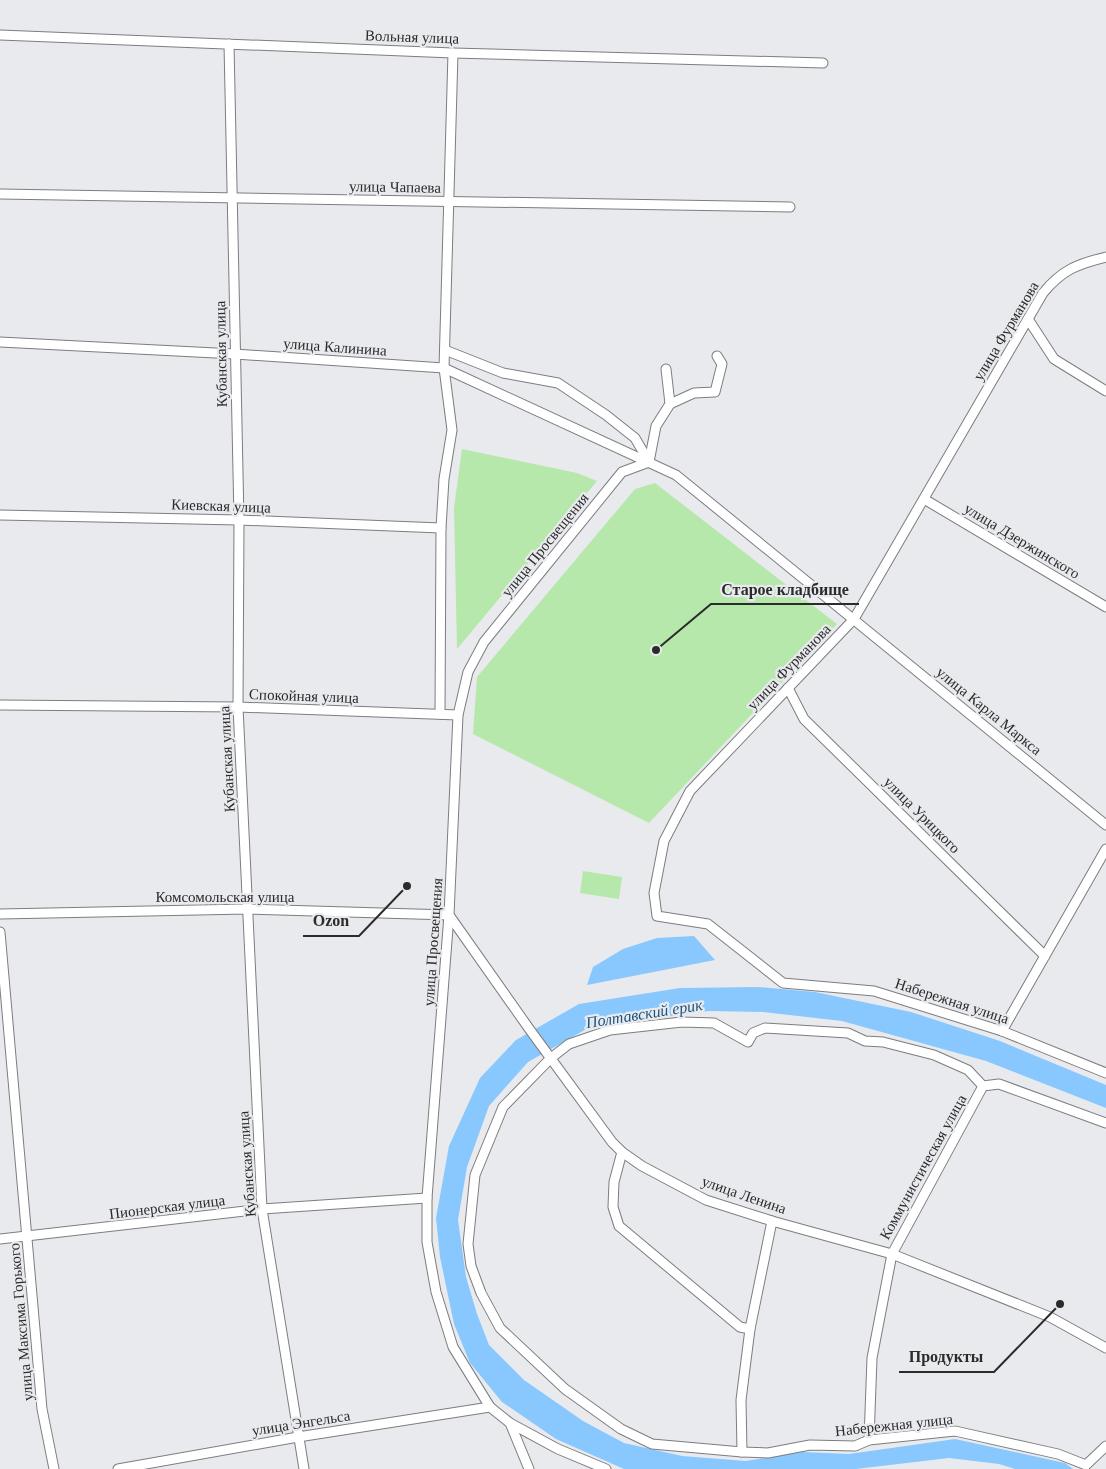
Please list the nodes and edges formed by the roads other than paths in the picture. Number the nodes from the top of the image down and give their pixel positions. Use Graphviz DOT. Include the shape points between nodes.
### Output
graph roads {
  1 [pos="0,35"];
  2 [pos="229,44"];
  3 [pos="453,52"];
  4 [pos="823,62"];
  5 [pos="0,194"];
  6 [pos="232,198"];
  7 [pos="448,202"];
  8 [pos="790,207"];
  9 [pos="1105,258"];
  10 [pos="1028,318"];
  11 [pos="0,342"];
  12 [pos="445,350"];
  13 [pos="235,354"];
  14 [pos="717,356"];
  15 [pos="444,368"];
  16 [pos="666,369"];
  17 [pos="1106,391"];
  18 [pos="670,404"];
  19 [pos="649,462"];
  20 [pos="924,499"];
  21 [pos="0,515"];
  22 [pos="239,520"];
  23 [pos="441,528"];
  24 [pos="1106,607"];
  25 [pos="854,618"];
  26 [pos="788,688"];
  27 [pos="0,705"];
  28 [pos="238,707"];
  29 [pos="440,714"];
  30 [pos="458,715"];
  31 [pos="1106,825"];
  32 [pos="1106,849"];
  33 [pos="247,909"];
  34 [pos="0,914"];
  35 [pos="449,915"];
  36 [pos="0,932"];
  37 [pos="1045,956"];
  38 [pos="783,983"];
  39 [pos="1002,1031"];
  40 [pos="551,1058"];
  41 [pos="1106,1073"];
  42 [pos="983,1086"];
  43 [pos="1106,1123"];
  44 [pos="622,1152"];
  45 [pos="427,1198"];
  46 [pos="262,1209"];
  47 [pos="772,1221"];
  48 [pos="27,1237"];
  49 [pos="0,1239"];
  50 [pos="892,1254"];
  51 [pos="750,1330"];
  52 [pos="1106,1348"];
  53 [pos="490,1407"];
  54 [pos="510,1423"];
  55 [pos="298,1437"];
  56 [pos="869,1440"];
  57 [pos="1106,1446"];
  58 [pos="742,1452"];
  59 [pos="54,1469"];
  60 [pos="118,1469"];
  61 [pos="304,1469"];
  62 [pos="529,1469"];
  63 [pos="606,1469"];
  1 -- 2 [label="street, Вольная улица"];
  2 -- 3 [label="street, Вольная улица"];
  2 -- 6 [label="street, Кубанская улица"];
  3 -- 4 [label="street, Вольная улица"];
  3 -- 7 [label="street"];
  5 -- 6 [label="street, улица Чапаева"];
  6 -- 7 [label="street, улица Чапаева"];
  6 -- 13 [label="street, Кубанская улица"];
  7 -- 8 [label="street, улица Чапаева"];
  7 -- 12 [label="street"];
  9 -- 10 [label="street, улица Фурманова" via="1067,270 1043,293"];
  10 -- 17 [label="street" via="1054,359"];
  10 -- 20 [label="street, улица Фурманова"];
  11 -- 13 [label="street, улица Калинина"];
  12 -- 15 [label="street"];
  12 -- 19 [label="street" via="503,373 558,383 635,438"];
  13 -- 15 [label="street, улица Калинина"];
  13 -- 22 [label="street, Кубанская улица"];
  14 -- 18 [label="street" via="722,364 715,392 694,393"];
  15 -- 19 [label="street, улица Калинина"];
  15 -- 23 [label="street" via="452,430"];
  16 -- 18 [label="street"];
  18 -- 19 [label="street" via="656,426"];
  19 -- 25 [label="street, улица Карла Маркса" via="676,475"];
  19 -- 30 [label="street, улица Просвещения" via="622,472 484,642 468,672"];
  20 -- 24 [label="street, улица Дзержинского"];
  20 -- 25 [label="street, улица Фурманова"];
  21 -- 22 [label="street, Киевская улица"];
  22 -- 23 [label="street, Киевская улица"];
  22 -- 28 [label="street, Кубанская улица"];
  23 -- 29 [label="street"];
  25 -- 26 [label="street, улица Фурманова"];
  25 -- 31 [label="street, улица Карла Маркса"];
  26 -- 37 [label="street, улица Урицкого" via="804,719"];
  26 -- 38 [label="street, улица Фурманова" via="690,791 664,841 654,893 657,916 708,924"];
  27 -- 28 [label="street, Спокойная улица"];
  28 -- 29 [label="street, Спокойная улица"];
  28 -- 33 [label="street, Кубанская улица"];
  29 -- 30 [label="street, Спокойная улица"];
  30 -- 35 [label="street, улица Просвещения"];
  32 -- 37 [label="street"];
  33 -- 34 [label="street, Комсомольская улица"];
  33 -- 35 [label="street, Комсомольская улица"];
  33 -- 46 [label="street, Кубанская улица"];
  35 -- 40 [label="street, улица Ленина"];
  35 -- 45 [label="street, улица Просвещения"];
  36 -- 48 [label="street, улица Максима Горького"];
  37 -- 39 [label="street"];
  38 -- 39 [label="street, Набережная улица" via="874,991"];
  39 -- 41 [label="street, Набережная улица"];
  40 -- 42 [label="street, Набережная улица" via="569,1044 610,1030 682,1022 714,1023 748,1042 753,1033 765,1028 848,1033 865,1041 883,1042 934,1055 968,1070"];
  40 -- 44 [label="street, улица Ленина"];
  40 -- 58 [label="street, Набережная улица" via="504,1107 475,1175 468,1244 471,1266 481,1293 500,1328 565,1389 621,1429 652,1444"];
  42 -- 43 [label="street" via="999,1084"];
  42 -- 50 [label="street, Коммунистическая улица"];
  44 -- 47 [label="street, улица Ленина" via="706,1200"];
  44 -- 51 [label="street" via="614,1182 613,1207 619,1226 740,1327"];
  45 -- 46 [label="street, Пионерская улица"];
  45 -- 53 [label="street, улица Просвещения" via="427,1242 436,1292 453,1347"];
  46 -- 48 [label="street, Пионерская улица"];
  46 -- 55 [label="street, Кубанская улица"];
  47 -- 50 [label="street, улица Ленина"];
  47 -- 51 [label="street"];
  48 -- 49 [label="street, Пионерская улица"];
  48 -- 59 [label="street, улица Максима Горького" via="42,1409"];
  50 -- 52 [label="street, улица Ленина" via="1050,1317"];
  50 -- 56 [label="street, Коммунистическая улица" via="872,1358"];
  51 -- 58 [label="street" via="741,1400"];
  53 -- 54 [label="street, улица Просвещения"];
  53 -- 55 [label="street, улица Энгельса"];
  54 -- 62 [label="street, улица Просвещения"];
  54 -- 63 [label="street" via="558,1449"];
  55 -- 60 [label="street, улица Энгельса"];
  55 -- 61 [label="street, Кубанская улица"];
  56 -- 57 [label="street, Набережная улица" via="955,1431 1058,1454 1086,1465"];
  56 -- 58 [label="street, Набережная улица" via="855,1446 810,1445 768,1453"];
}
